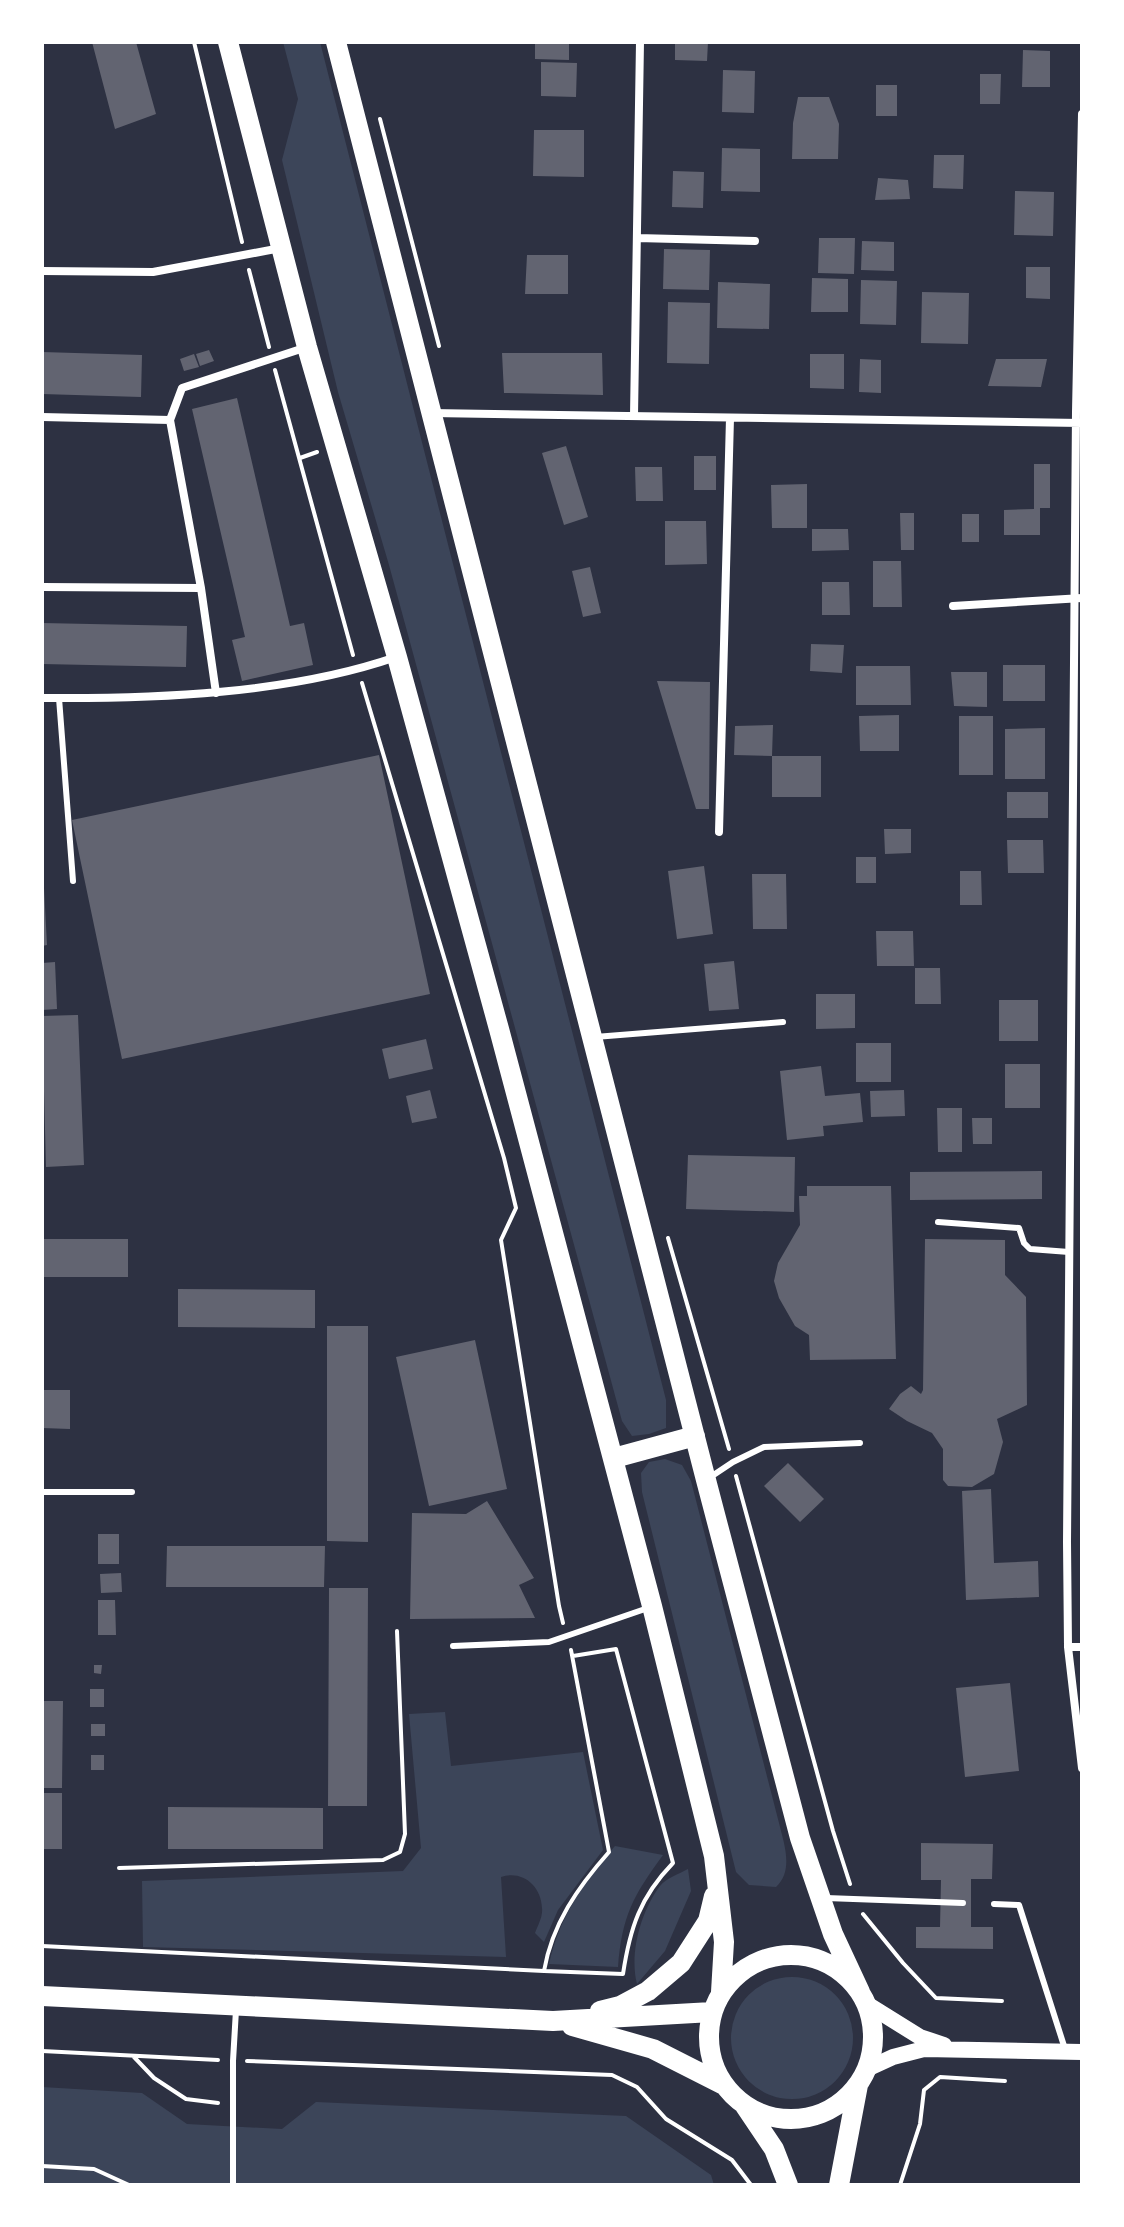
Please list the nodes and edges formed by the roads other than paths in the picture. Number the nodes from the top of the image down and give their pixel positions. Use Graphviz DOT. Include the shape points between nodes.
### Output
graph roads {
  1 [pos="228,42"];
  2 [pos="336,42"];
  3 [pos="640,42"];
  4 [pos="1082,114"];
  5 [pos="637,238"];
  6 [pos="755,241"];
  7 [pos="282,248"];
  8 [pos="42,271"];
  9 [pos="307,347"];
  10 [pos="430,413"];
  11 [pos="634,416"];
  12 [pos="42,417"];
  13 [pos="730,418"];
  14 [pos="170,420"];
  15 [pos="1079,423"];
  16 [pos="42,587"];
  17 [pos="201,588"];
  18 [pos="1079,598"];
  19 [pos="953,606"];
  20 [pos="397,657"];
  21 [pos="216,693"];
  22 [pos="42,698"];
  23 [pos="59,698"];
  24 [pos="719,832"];
  25 [pos="73,881"];
  26 [pos="783,1022"];
  27 [pos="592,1037"];
  28 [pos="938,1222"];
  29 [pos="1069,1252"];
  30 [pos="695,1436"];
  31 [pos="860,1443"];
  32 [pos="614,1458"];
  33 [pos="706,1480"];
  34 [pos="42,1492"];
  35 [pos="132,1492"];
  36 [pos="652,1606"];
  37 [pos="453,1646"];
  38 [pos="1068,1647"];
  39 [pos="1082,1647"];
  40 [pos="1082,1768"];
  41 [pos="718,1881"];
  42 [pos="819,1898"];
  43 [pos="963,1903"];
  44 [pos="994,1904"];
  45 [pos="721,1992"];
  46 [pos="42,1996"];
  47 [pos="864,1998"];
  48 [pos="236,2006"];
  49 [pos="712,2012"];
  50 [pos="553,2021"];
  51 [pos="956,2049"];
  52 [pos="1074,2052"];
  53 [pos="864,2076"];
  54 [pos="725,2086"];
  55 [pos="743,2103"];
  56 [pos="233,2185"];
  57 [pos="788,2185"];
  58 [pos="839,2185"];
  1 -- 7 [label="main road"];
  2 -- 10 [label="main road"];
  3 -- 5 [label="street"];
  4 -- 15 [label="street"];
  5 -- 6 [label="street"];
  5 -- 11 [label="street"];
  7 -- 8 [label="street" via="153,272"];
  7 -- 9 [label="main road"];
  9 -- 14 [label="street" via="182,388"];
  9 -- 20 [label="main road"];
  10 -- 11 [label="street"];
  10 -- 27 [label="main road"];
  11 -- 13 [label="street"];
  12 -- 14 [label="street"];
  13 -- 15 [label="street"];
  13 -- 24 [label="street"];
  14 -- 17 [label="street"];
  15 -- 18 [label="street"];
  16 -- 17 [label="street"];
  17 -- 21 [label="street"];
  18 -- 19 [label="street"];
  18 -- 29 [label="street"];
  20 -- 21 [label="street" via="358,670"];
  20 -- 32 [label="main road"];
  21 -- 23 [label="street"];
  22 -- 23 [label="street"];
  23 -- 25 [label="lane"];
  26 -- 27 [label="lane"];
  27 -- 30 [label="main road"];
  28 -- 29 [label="lane" via="1019,1228 1030,1249"];
  29 -- 38 [label="street"];
  30 -- 32 [label="main road"];
  30 -- 33 [label="main road"];
  31 -- 33 [label="lane" via="764,1447"];
  32 -- 36 [label="main road"];
  33 -- 42 [label="main road"];
  34 -- 35 [label="lane"];
  36 -- 37 [label="lane" via="549,1642"];
  36 -- 41 [label="main road"];
  38 -- 39 [label="street"];
  38 -- 40 [label="street"];
  41 -- 45 [label="main road" via="724,1942"];
  41 -- 50 [label="main road" via="708,1921 681,1963 620,2006"];
  42 -- 43 [label="lane"];
  42 -- 47 [label="main road"];
  44 -- 52 [label="lane" via="1019,1905"];
  45 -- 47 [label="main road" via="756,1962 802,1955 835,1968"];
  45 -- 49 [label="main road"];
  46 -- 48 [label="main road"];
  47 -- 51 [label="main road" via="920,2037"];
  47 -- 53 [label="main road" via="873,2032"];
  48 -- 50 [label="main road"];
  48 -- 56 [label="lane"];
  49 -- 50 [label="main road"];
  49 -- 54 [label="main road" via="708,2040"];
  50 -- 54 [label="main road" via="653,2049"];
  51 -- 52 [label="main road"];
  51 -- 53 [label="main road" via="924,2049 893,2057"];
  53 -- 55 [label="main road" via="833,2107 811,2116 787,2119"];
  53 -- 58 [label="main road"];
  54 -- 55 [label="main road"];
  55 -- 57 [label="main road" via="774,2149"];
}
